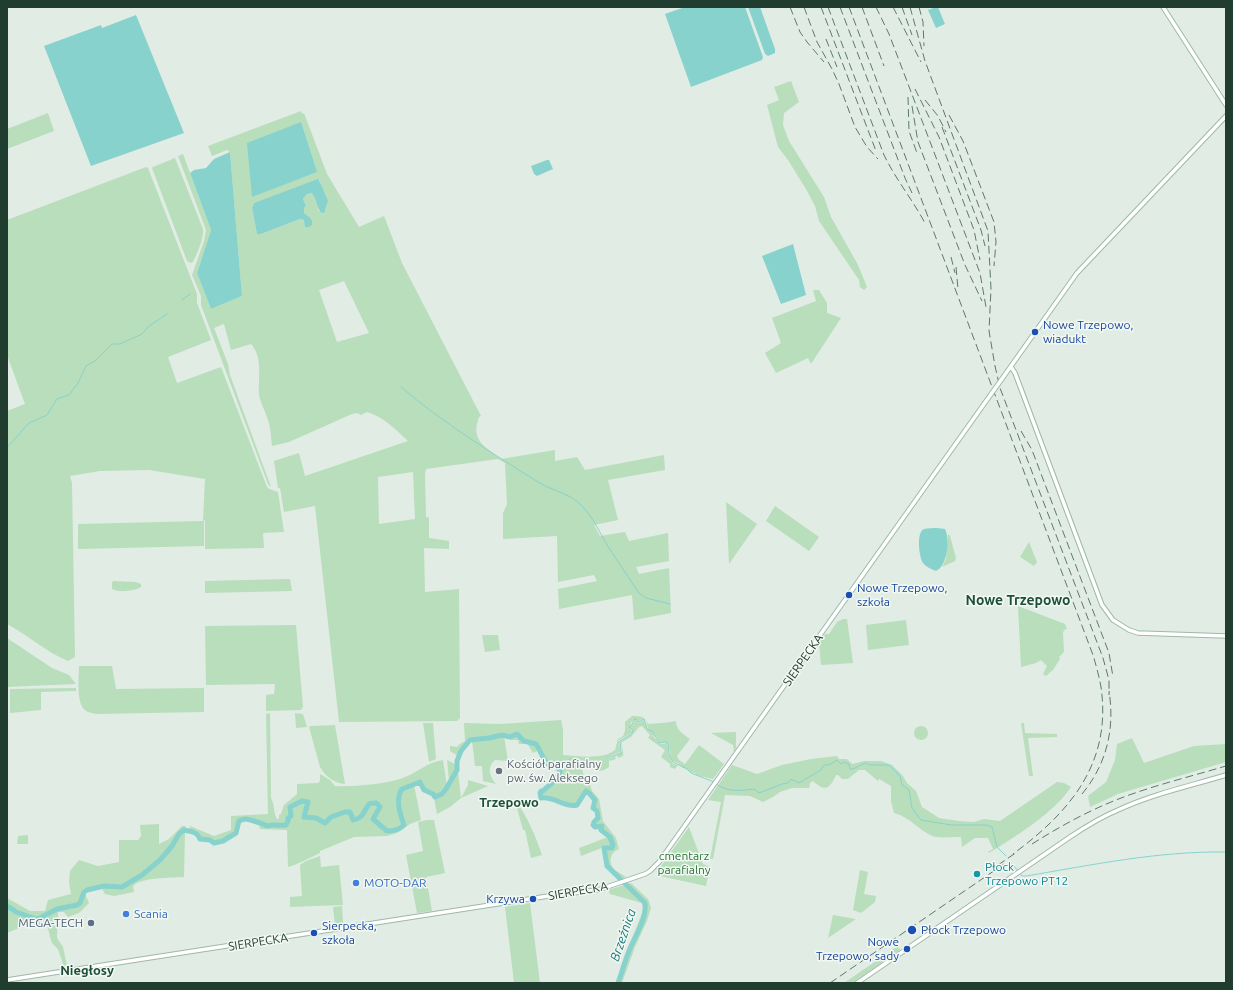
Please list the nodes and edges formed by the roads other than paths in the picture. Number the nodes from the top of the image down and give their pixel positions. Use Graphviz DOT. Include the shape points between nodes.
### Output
graph roads {
  1 [pos="1163,7"];
  2 [pos="1226,105"];
  3 [pos="1226,116"];
  4 [pos="1011,367"];
  5 [pos="1226,636"];
  6 [pos="1226,775"];
  7 [pos="7,980"];
  8 [pos="857,983"];
  1 -- 2 [label="street"];
  3 -- 4 [label="street, SIERPECKA" via="1078,273"];
  4 -- 5 [label="street" via="1102,605 1108,614 1122,627 1138,633"];
  4 -- 7 [label="street, SIERPECKA, bridge" via="717,782 656,866 645,874 591,891"];
  6 -- 8 [label="street" via="1158,795 1118,810 1087,826"];
}
